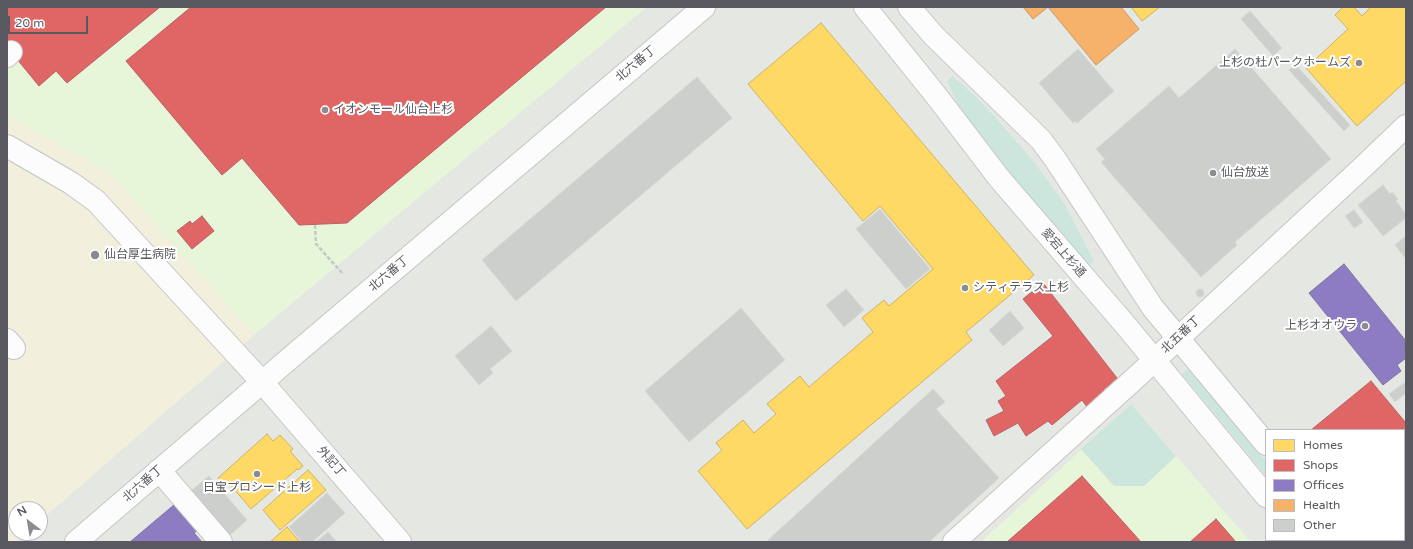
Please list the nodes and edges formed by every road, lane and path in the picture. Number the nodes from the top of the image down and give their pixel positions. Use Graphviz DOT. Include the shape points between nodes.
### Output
graph roads {
  1 [pos="704,7"];
  2 [pos="865,7"];
  3 [pos="909,7"];
  4 [pos="1406,126"];
  5 [pos="7,146"];
  6 [pos="315,225"];
  7 [pos="343,274"];
  8 [pos="1178,338"];
  9 [pos="1154,360"];
  10 [pos="262,382"];
  11 [pos="1265,443"];
  12 [pos="159,470"];
  13 [pos="1265,495"];
  14 [pos="76,542"];
  15 [pos="221,542"];
  16 [pos="400,542"];
  17 [pos="954,542"];
  1 -- 10 [label="street, 北六番丁"];
  2 -- 9 [label="street, 愛宕上杉通" via="999,178"];
  3 -- 8 [label="street" via="934,36 1041,140 1153,308"];
  4 -- 8 [label="street, 北五番丁"];
  5 -- 10 [label="street, 外記丁" via="71,183 96,201"];
  6 -- 7 [label="path" via="316,244"];
  8 -- 9 [label="street, 北五番丁"];
  8 -- 11 [label="street"];
  9 -- 13 [label="street, 愛宕上杉通"];
  9 -- 17 [label="street, 北五番丁"];
  10 -- 12 [label="street, 北六番丁"];
  10 -- 16 [label="street, 外記丁"];
  12 -- 14 [label="street, 北六番丁"];
  12 -- 15 [label="street"];
}
